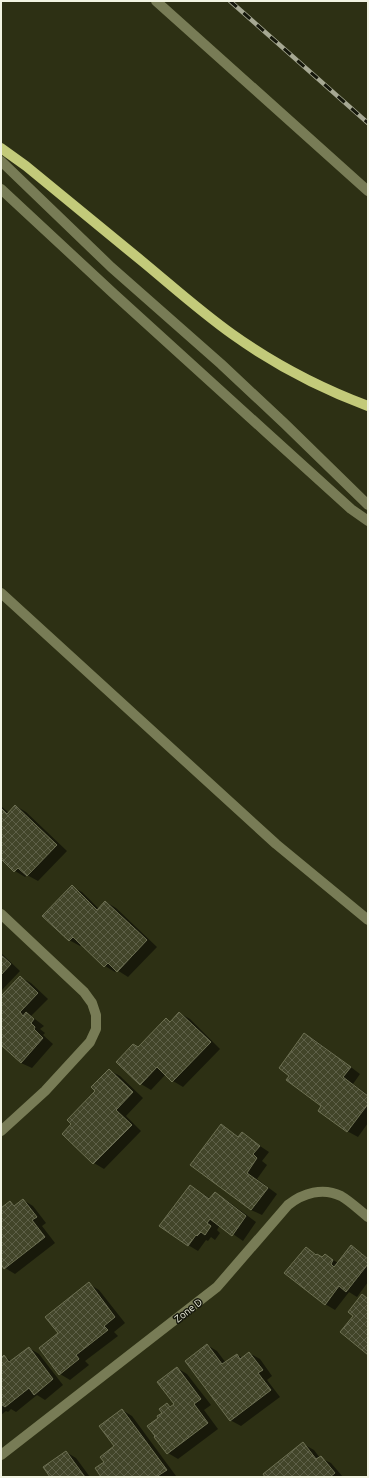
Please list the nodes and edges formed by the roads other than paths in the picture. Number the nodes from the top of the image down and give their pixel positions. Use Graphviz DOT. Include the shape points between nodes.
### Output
graph roads {
  1 [pos="156,1"];
  2 [pos="1,148"];
  3 [pos="1,161"];
  4 [pos="1,189"];
  5 [pos="368,191"];
  6 [pos="368,406"];
  7 [pos="368,506"];
  8 [pos="368,521"];
  9 [pos="1,593"];
  10 [pos="1,914"];
  11 [pos="368,920"];
  12 [pos="1,1131"];
  13 [pos="368,1217"];
  14 [pos="1,1455"];
  1 -- 5 [label="street"];
  2 -- 6 [label="main road" via="232,334 306,379"];
  3 -- 7 [label="street" via="111,267 221,364"];
  4 -- 8 [label="street" via="351,509"];
  9 -- 11 [label="street" via="276,844"];
  10 -- 12 [label="street" via="84,992 92,1003 96,1015 96,1029 90,1042 45,1091"];
  13 -- 14 [label="street, Zone D" via="341,1196 333,1193 316,1192 296,1198 217,1287"];
}
